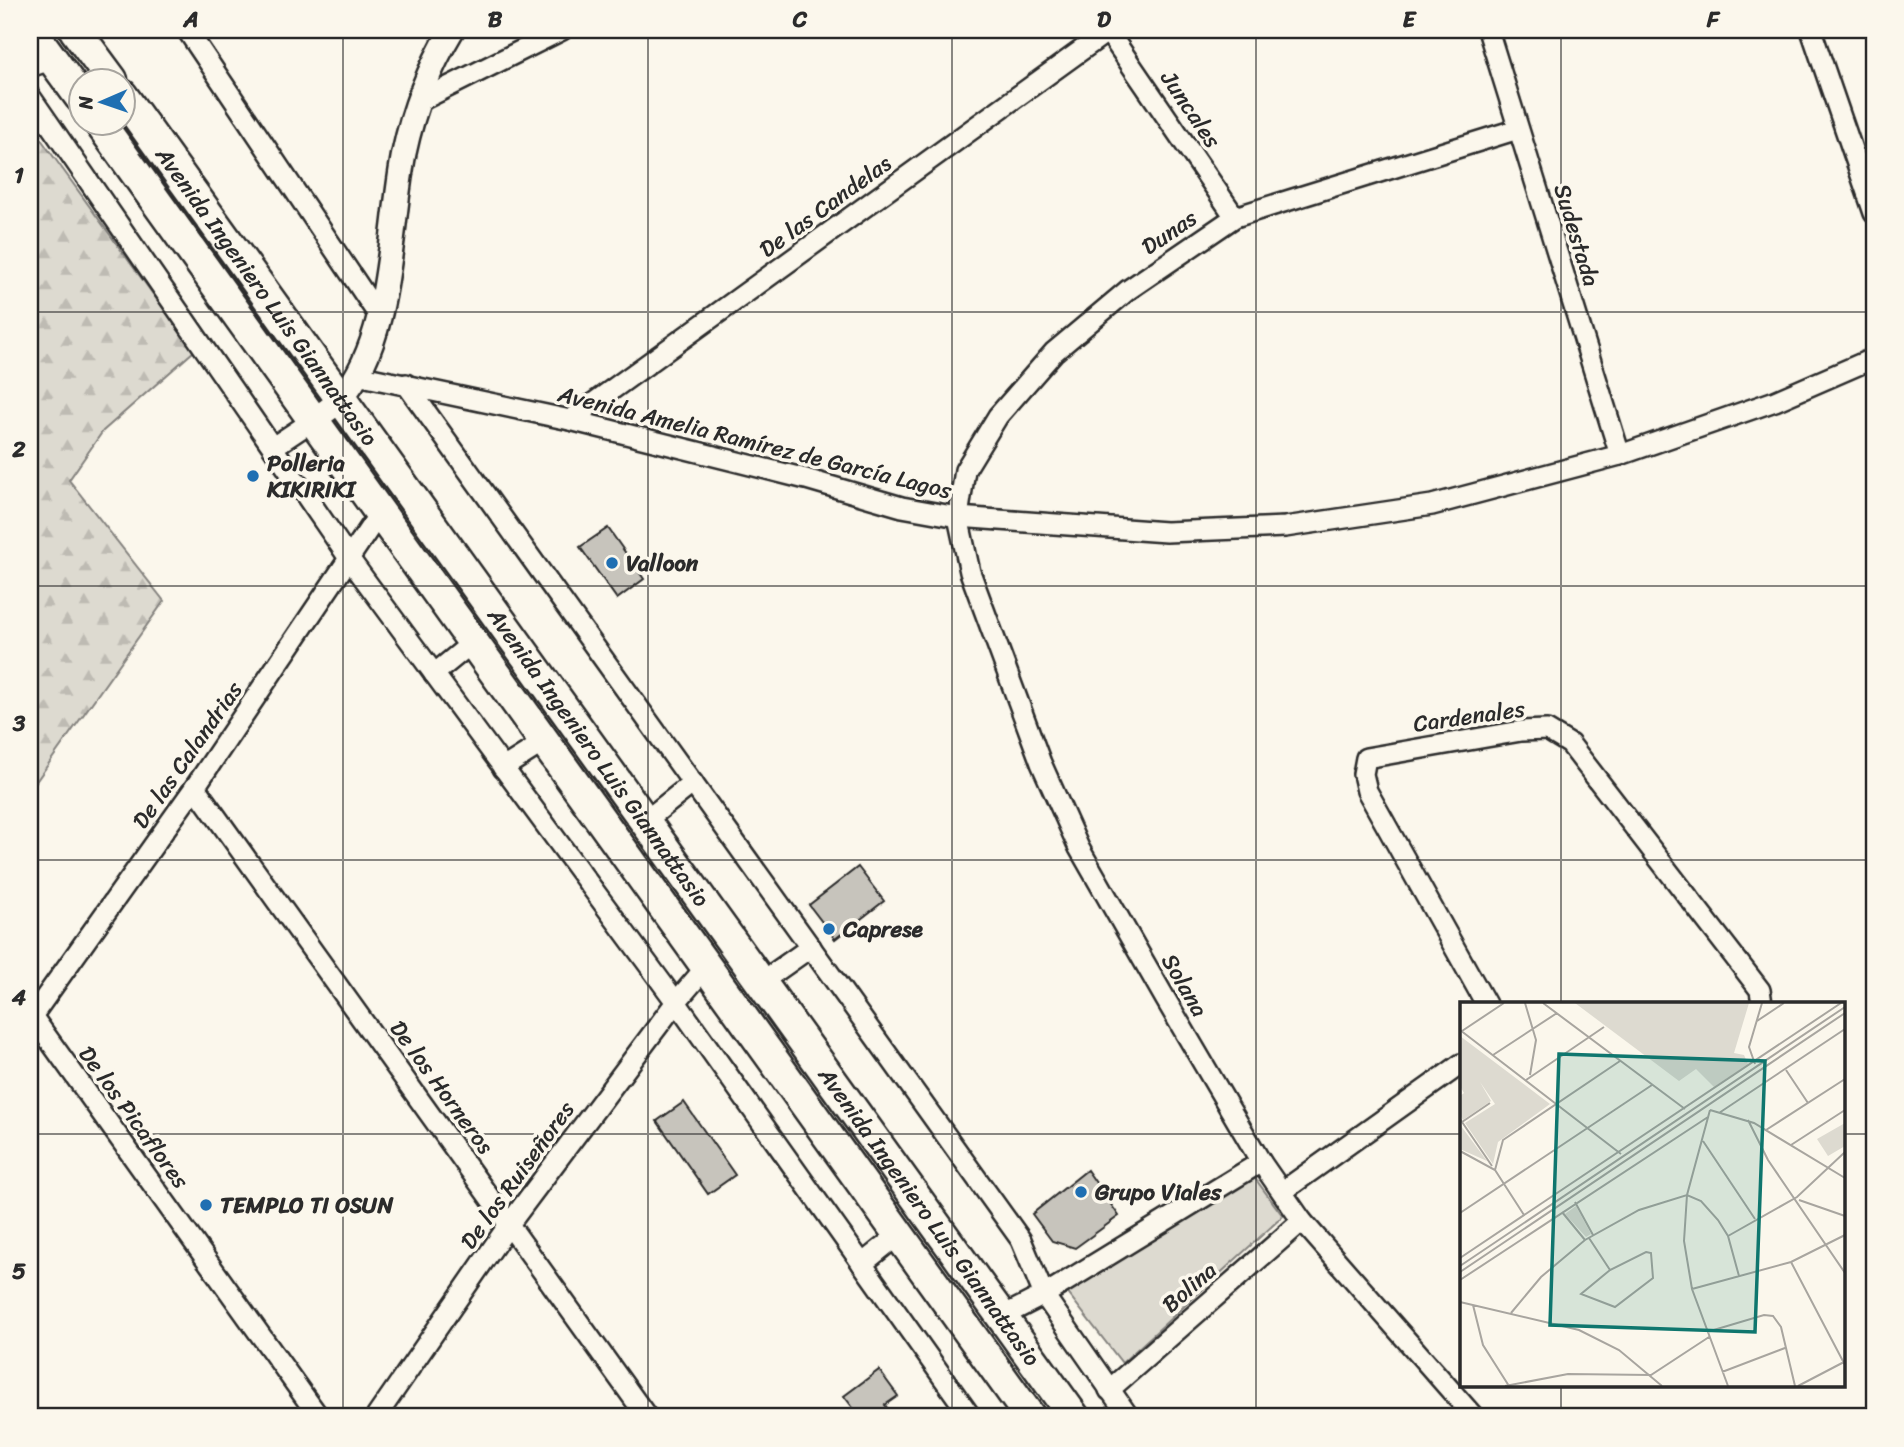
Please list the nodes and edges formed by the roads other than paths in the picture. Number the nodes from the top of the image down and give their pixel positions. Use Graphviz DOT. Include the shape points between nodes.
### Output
graph roads {
  1 [pos="31,30"];
  2 [pos="75,30"];
  3 [pos="187,30"];
  4 [pos="452,30"];
  5 [pos="562,30"];
  6 [pos="1108,30"];
  7 [pos="1488,30"];
  8 [pos="1811,30"];
  9 [pos="41,63"];
  10 [pos="102,66"];
  11 [pos="66,85"];
  12 [pos="30,96"];
  13 [pos="418,102"];
  14 [pos="136,114"];
  15 [pos="1518,130"];
  16 [pos="109,136"];
  17 [pos="1874,213"];
  18 [pos="1235,217"];
  19 [pos="379,316"];
  20 [pos="1874,358"];
  21 [pos="406,384"];
  22 [pos="349,387"];
  23 [pos="570,420"];
  24 [pos="312,421"];
  25 [pos="273,447"];
  26 [pos="1620,455"];
  27 [pos="379,514"];
  28 [pos="958,517"];
  29 [pos="351,561"];
  30 [pos="472,643"];
  31 [pos="433,674"];
  32 [pos="544,742"];
  33 [pos="503,768"];
  34 [pos="693,783"];
  35 [pos="195,787"];
  36 [pos="644,822"];
  37 [pos="811,947"];
  38 [pos="706,967"];
  39 [pos="760,983"];
  40 [pos="676,1002"];
  41 [pos="1485,1002"];
  42 [pos="1762,1002"];
  43 [pos="31,1018"];
  44 [pos="1460,1064"];
  45 [pos="1261,1163"];
  46 [pos="1283,1191"];
  47 [pos="1302,1221"];
  48 [pos="510,1223"];
  49 [pos="898,1235"];
  50 [pos="862,1264"];
  51 [pos="1044,1295"];
  52 [pos="1001,1317"];
  53 [pos="1109,1390"];
  54 [pos="319,1417"];
  55 [pos="376,1417"];
  56 [pos="647,1417"];
  57 [pos="971,1417"];
  58 [pos="1030,1417"];
  59 [pos="1074,1417"];
  60 [pos="1129,1417"];
  61 [pos="1474,1417"];
  1 -- 9 [label="main road"];
  2 -- 10 [label="main road"];
  3 -- 19 [label="street"];
  4 -- 13 [label="street"];
  5 -- 13 [label="street"];
  6 -- 18 [label="street, Juncales"];
  6 -- 23 [label="street, De las Candelas"];
  7 -- 15 [label="street, Sudestada"];
  8 -- 17 [label="street"];
  9 -- 11 [label="main road"];
  12 -- 25 [label="street"];
  13 -- 19 [label="street" via="404,153"];
  14 -- 22 [label="main road, Avenida Ingeniero Luis Giannattasio"];
  15 -- 18 [label="street, Dunas"];
  15 -- 26 [label="street, Sudestada"];
  16 -- 24 [label="main road, Avenida Ingeniero Luis Giannattasio"];
  18 -- 28 [label="street, Dunas" via="1128,290 1054,352 998,416 965,470"];
  19 -- 22 [label="street" via="373,345"];
  20 -- 26 [label="street, Avenida Amelia Ramírez de García Lagos" via="1775,401"];
  21 -- 22 [label="street, Avenida Amelia Ramírez de García Lagos"];
  21 -- 23 [label="street, Avenida Amelia Ramírez de García Lagos"];
  21 -- 34 [label="street, Avenida Ingeniero Luis Giannattasio"];
  22 -- 24 [label="street"];
  22 -- 36 [label="main road, Avenida Ingeniero Luis Giannattasio"];
  23 -- 28 [label="street, Avenida Amelia Ramírez de García Lagos" via="902,507"];
  24 -- 25 [label="street"];
  24 -- 27 [label="main road, Avenida Ingeniero Luis Giannattasio"];
  25 -- 29 [label="street"];
  26 -- 28 [label="street, Avenida Amelia Ramírez de García Lagos" via="1432,505 1285,527 1166,531"];
  27 -- 29 [label="street, De las Calandrias"];
  27 -- 30 [label="main road, Avenida Ingeniero Luis Giannattasio"];
  28 -- 45 [label="street, Solana" via="970,572 1006,672 1079,848"];
  29 -- 31 [label="street"];
  29 -- 35 [label="street, De las Calandrias"];
  30 -- 31 [label="street"];
  30 -- 32 [label="main road, Avenida Ingeniero Luis Giannattasio"];
  31 -- 33 [label="street"];
  32 -- 33 [label="street"];
  32 -- 38 [label="main road, Avenida Ingeniero Luis Giannattasio"];
  33 -- 40 [label="street"];
  34 -- 36 [label="street"];
  34 -- 37 [label="street, Avenida Ingeniero Luis Giannattasio"];
  35 -- 43 [label="street, De las Calandrias"];
  35 -- 48 [label="street, De los Horneros"];
  36 -- 39 [label="main road, Avenida Ingeniero Luis Giannattasio"];
  37 -- 39 [label="street"];
  37 -- 51 [label="street, Avenida Ingeniero Luis Giannattasio" via="1021,1240"];
  38 -- 40 [label="street, De los Ruiseñores"];
  38 -- 49 [label="main road, Avenida Ingeniero Luis Giannattasio"];
  39 -- 52 [label="main road, Avenida Ingeniero Luis Giannattasio"];
  40 -- 48 [label="street, De los Ruiseñores"];
  40 -- 50 [label="street"];
  41 -- 42 [label="street, Cardenales" via="1367,791 1366,758 1547,730 1570,744 1760,990"];
  43 -- 54 [label="street, De los Picaflores"];
  44 -- 46 [label="street"];
  45 -- 46 [label="street, Solana"];
  45 -- 51 [label="street"];
  46 -- 47 [label="street, Solana"];
  47 -- 53 [label="street, Bolina"];
  47 -- 61 [label="street, Solana"];
  48 -- 55 [label="street, De los Ruiseñores"];
  48 -- 56 [label="street, De los Horneros"];
  49 -- 50 [label="street"];
  49 -- 58 [label="main road, Avenida Ingeniero Luis Giannattasio"];
  50 -- 57 [label="street"];
  51 -- 52 [label="street"];
  51 -- 53 [label="street, Avenida Ingeniero Luis Giannattasio"];
  52 -- 59 [label="main road, Avenida Ingeniero Luis Giannattasio"];
  53 -- 60 [label="street, Avenida Ingeniero Luis Giannattasio"];
}
